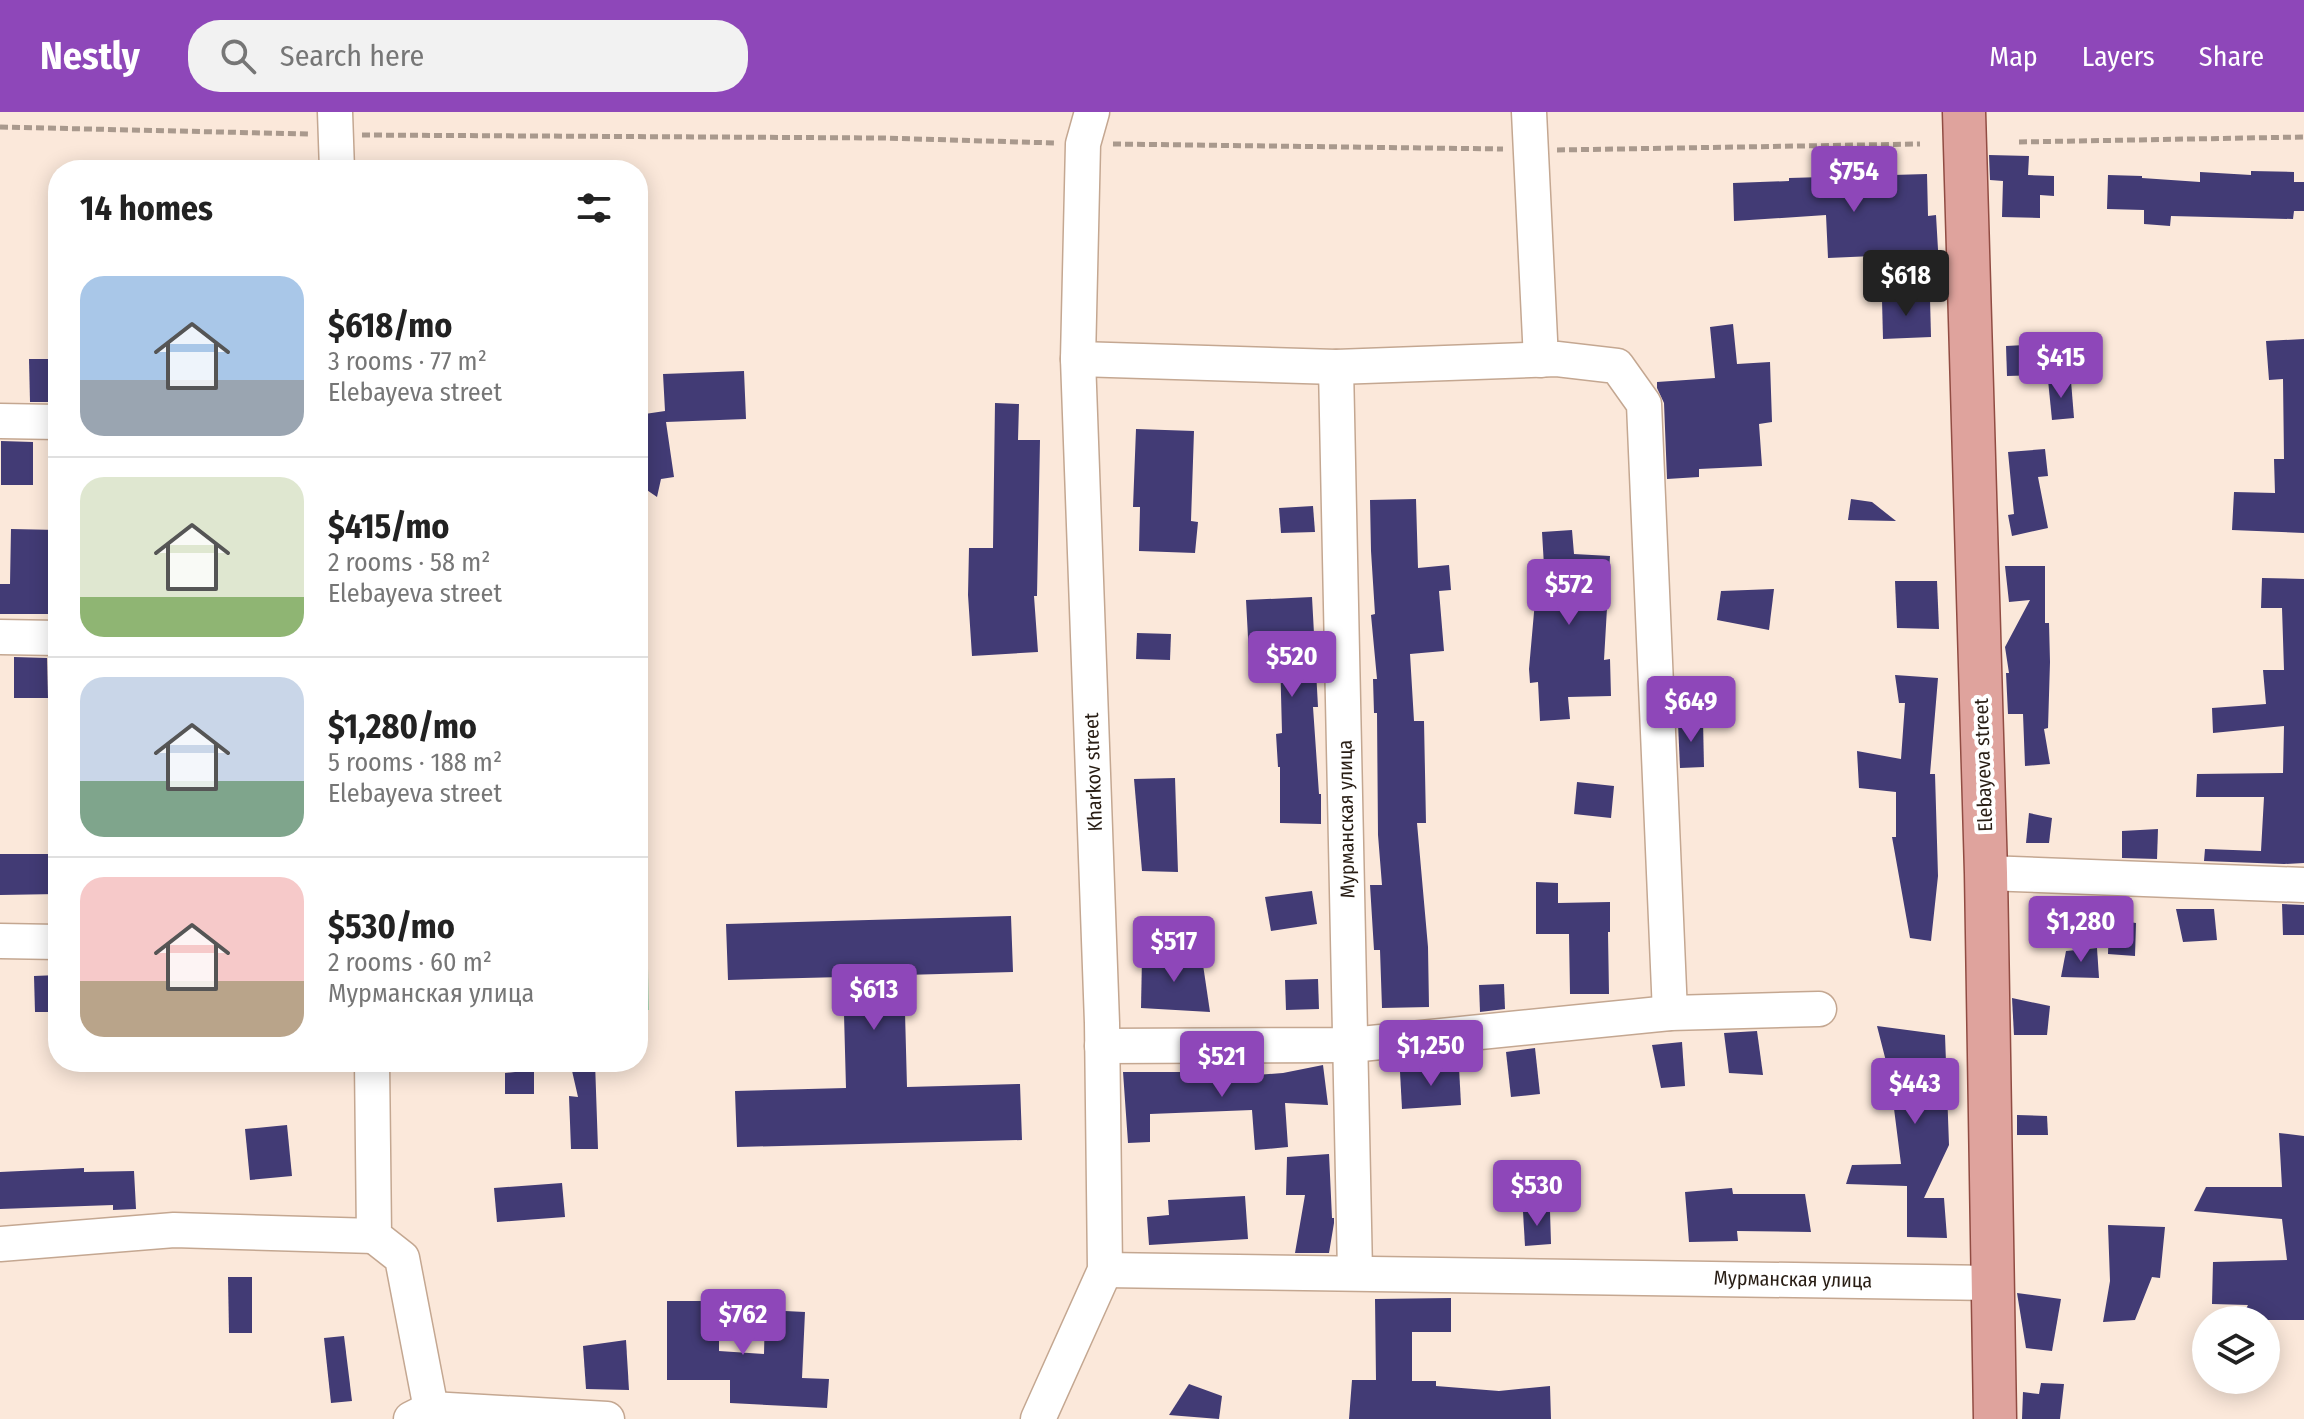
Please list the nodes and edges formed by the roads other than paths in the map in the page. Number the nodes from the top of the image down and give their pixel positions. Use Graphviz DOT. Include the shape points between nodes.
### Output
graph roads {
  1 [pos="1529,112"];
  2 [pos="1964,112"];
  3 [pos="335,123"];
  4 [pos="1088,128"];
  5 [pos="337,160"];
  6 [pos="1078,359"];
  7 [pos="1541,360"];
  8 [pos="1336,367"];
  9 [pos="0,421"];
  10 [pos="48,422"];
  11 [pos="0,637"];
  12 [pos="48,638"];
  13 [pos="1986,873"];
  14 [pos="2304,885"];
  15 [pos="0,941"];
  16 [pos="48,942"];
  17 [pos="1819,1009"];
  18 [pos="1670,1013"];
  19 [pos="1351,1045"];
  20 [pos="1102,1046"];
  21 [pos="372,1072"];
  22 [pos="374,1236"];
  23 [pos="0,1244"];
  24 [pos="1105,1270"];
  25 [pos="1355,1272"];
  26 [pos="1992,1283"];
  27 [pos="421,1414"];
  28 [pos="607,1419"];
  29 [pos="1038,1419"];
  30 [pos="1995,1419"];
  1 -- 7 [label="street"];
  2 -- 13 [label="main road, Elebayeva street"];
  3 -- 5 [label="street"];
  4 -- 6 [label="street, Kharkov street"];
  6 -- 8 [label="street"];
  6 -- 20 [label="street, Kharkov street"];
  7 -- 8 [label="street"];
  7 -- 18 [label="street" via="1617,366 1644,404"];
  8 -- 19 [label="street, Мурманская улица"];
  9 -- 10 [label="street"];
  11 -- 12 [label="street"];
  13 -- 14 [label="street"];
  13 -- 26 [label="main road, Elebayeva street"];
  15 -- 16 [label="street"];
  17 -- 18 [label="street"];
  18 -- 19 [label="street"];
  19 -- 20 [label="street"];
  19 -- 25 [label="street, Мурманская улица"];
  20 -- 24 [label="street, Kharkov street"];
  21 -- 22 [label="street"];
  22 -- 23 [label="street" via="174,1230"];
  22 -- 27 [label="street" via="402,1258"];
  24 -- 25 [label="street, Мурманская улица"];
  24 -- 29 [label="street, Kharkov street"];
  25 -- 26 [label="street, Мурманская улица"];
  26 -- 30 [label="main road, Elebayeva street"];
  27 -- 28 [label="street"];
}
